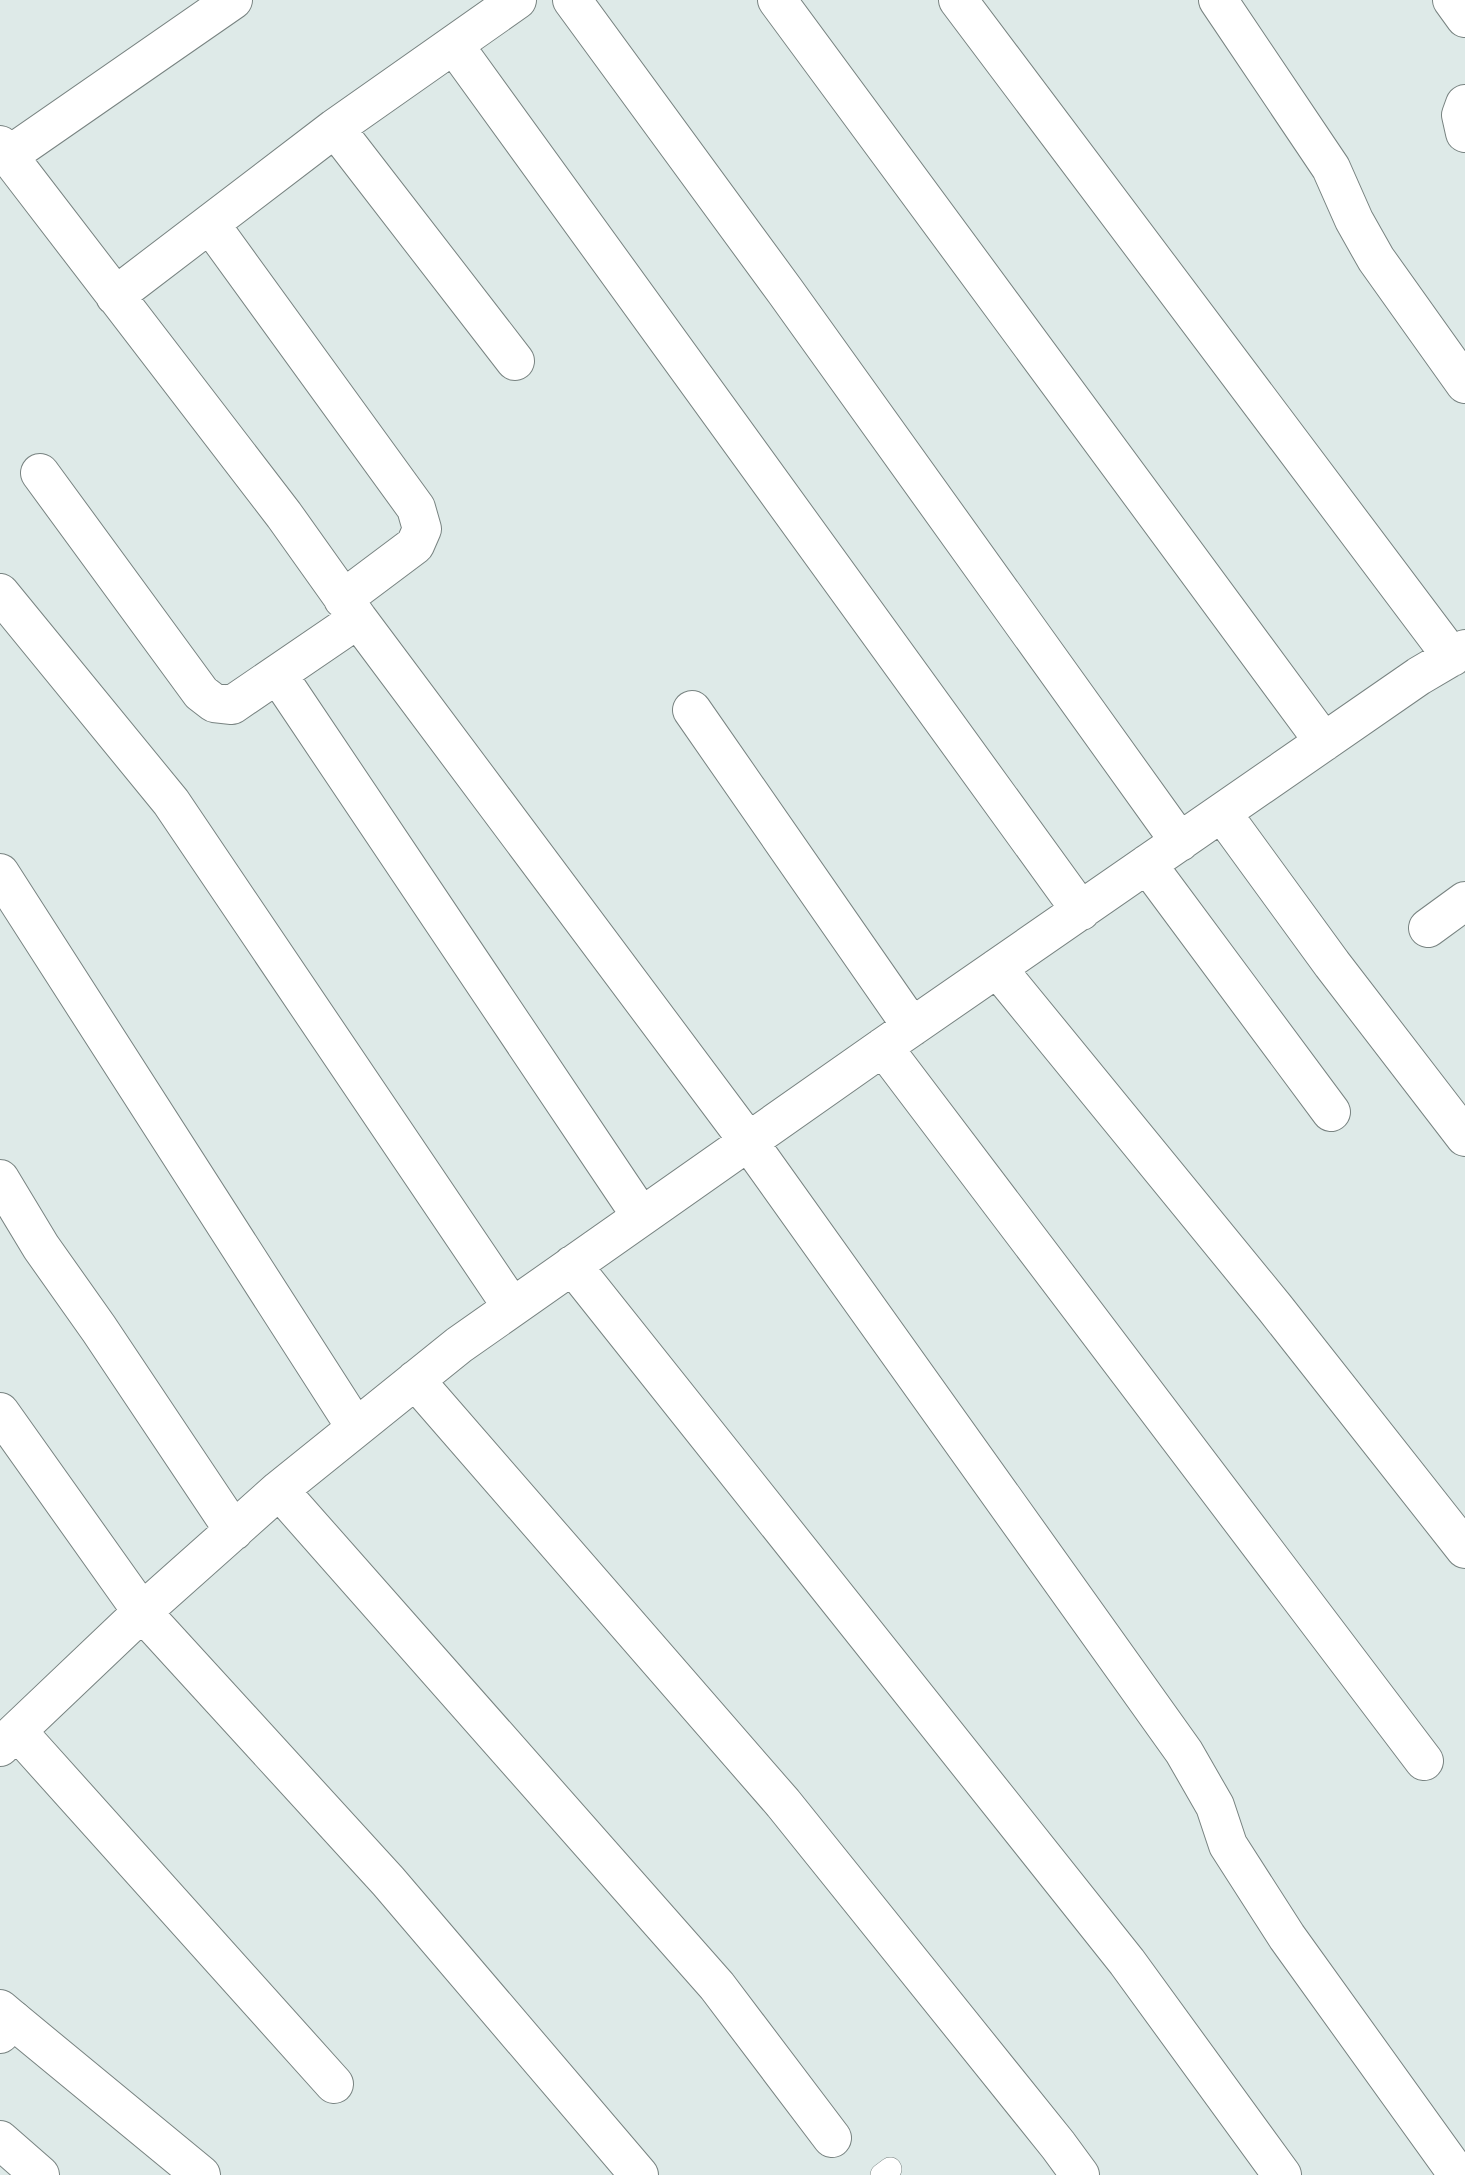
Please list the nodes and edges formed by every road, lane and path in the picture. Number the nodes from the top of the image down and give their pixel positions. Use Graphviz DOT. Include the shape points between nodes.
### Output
graph roads {
  1 [pos="233,0"];
  2 [pos="516,0"];
  3 [pos="572,0"];
  4 [pos="777,0"];
  5 [pos="958,0"];
  6 [pos="1218,0"];
  7 [pos="1452,0"];
  8 [pos="1465,18"];
  9 [pos="454,45"];
  10 [pos="1465,104"];
  11 [pos="335,128"];
  12 [pos="1465,133"];
  13 [pos="4,150"];
  14 [pos="210,224"];
  15 [pos="116,296"];
  16 [pos="515,361"];
  17 [pos="1465,384"];
  18 [pos="40,472"];
  19 [pos="0,593"];
  20 [pos="350,609"];
  21 [pos="1458,653"];
  22 [pos="278,675"];
  23 [pos="692,710"];
  24 [pos="1324,742"];
  25 [pos="1222,813"];
  26 [pos="1180,842"];
  27 [pos="1147,864"];
  28 [pos="0,873"];
  29 [pos="1465,901"];
  30 [pos="1081,911"];
  31 [pos="1428,928"];
  32 [pos="997,968"];
  33 [pos="898,1037"];
  34 [pos="1331,1112"];
  35 [pos="1465,1137"];
  36 [pos="748,1141"];
  37 [pos="0,1179"];
  38 [pos="641,1216"];
  39 [pos="572,1265"];
  40 [pos="512,1307"];
  41 [pos="415,1380"];
  42 [pos="0,1412"];
  43 [pos="356,1428"];
  44 [pos="279,1490"];
  45 [pos="234,1531"];
  46 [pos="1465,1549"];
  47 [pos="142,1612"];
  48 [pos="9,1739"];
  49 [pos="1424,1761"];
  50 [pos="4,2021"];
  51 [pos="334,2084"];
  52 [pos="832,2138"];
  53 [pos="0,2140"];
  54 [pos="40,2175"];
  55 [pos="201,2175"];
  56 [pos="639,2175"];
  57 [pos="1080,2175"];
  58 [pos="1282,2175"];
  59 [pos="1458,2175"];
  1 -- 13 [label="main road"];
  2 -- 9 [label="main road"];
  3 -- 26 [label="main road"];
  4 -- 24 [label="main road"];
  5 -- 21 [label="main road"];
  6 -- 17 [label="main road" via="1331,167 1376,259"];
  7 -- 8 [label="main road"];
  9 -- 11 [label="main road"];
  9 -- 30 [label="main road"];
  10 -- 12 [label="main road" via="1461,115"];
  11 -- 14 [label="main road"];
  11 -- 16 [label="main road"];
  13 -- 15 [label="main road"];
  14 -- 15 [label="main road"];
  14 -- 20 [label="main road" via="416,508 422,529 415,545"];
  15 -- 20 [label="main road"];
  18 -- 22 [label="main road" via="201,693 214,703 232,705"];
  19 -- 40 [label="main road" via="170,802"];
  20 -- 22 [label="main road"];
  20 -- 36 [label="main road"];
  21 -- 24 [label="main road"];
  22 -- 38 [label="main road"];
  23 -- 33 [label="main road"];
  24 -- 25 [label="main road"];
  25 -- 26 [label="main road"];
  25 -- 35 [label="main road"];
  26 -- 27 [label="main road"];
  27 -- 30 [label="main road"];
  27 -- 34 [label="main road"];
  28 -- 43 [label="main road"];
  29 -- 31 [label="main road"];
  30 -- 32 [label="main road"];
  32 -- 33 [label="main road"];
  32 -- 46 [label="main road" via="1267,1297"];
  33 -- 36 [label="main road"];
  33 -- 49 [label="main road"];
  36 -- 38 [label="main road"];
  36 -- 59 [label="main road" via="1184,1752 1215,1806 1228,1845 1287,1937"];
  37 -- 45 [label="main road" via="41,1247"];
  38 -- 39 [label="main road"];
  39 -- 40 [label="main road"];
  39 -- 58 [label="main road" via="1118,1951"];
  40 -- 41 [label="main road"];
  41 -- 43 [label="main road"];
  41 -- 57 [label="main road" via="783,1803"];
  42 -- 47 [label="main road"];
  43 -- 44 [label="main road"];
  44 -- 45 [label="main road"];
  44 -- 52 [label="main road" via="717,1986"];
  45 -- 47 [label="main road"];
  47 -- 48 [label="main road"];
  47 -- 56 [label="main road" via="388,1881"];
  48 -- 51 [label="main road"];
  50 -- 55 [label="main road"];
  53 -- 54 [label="main road"];
}
